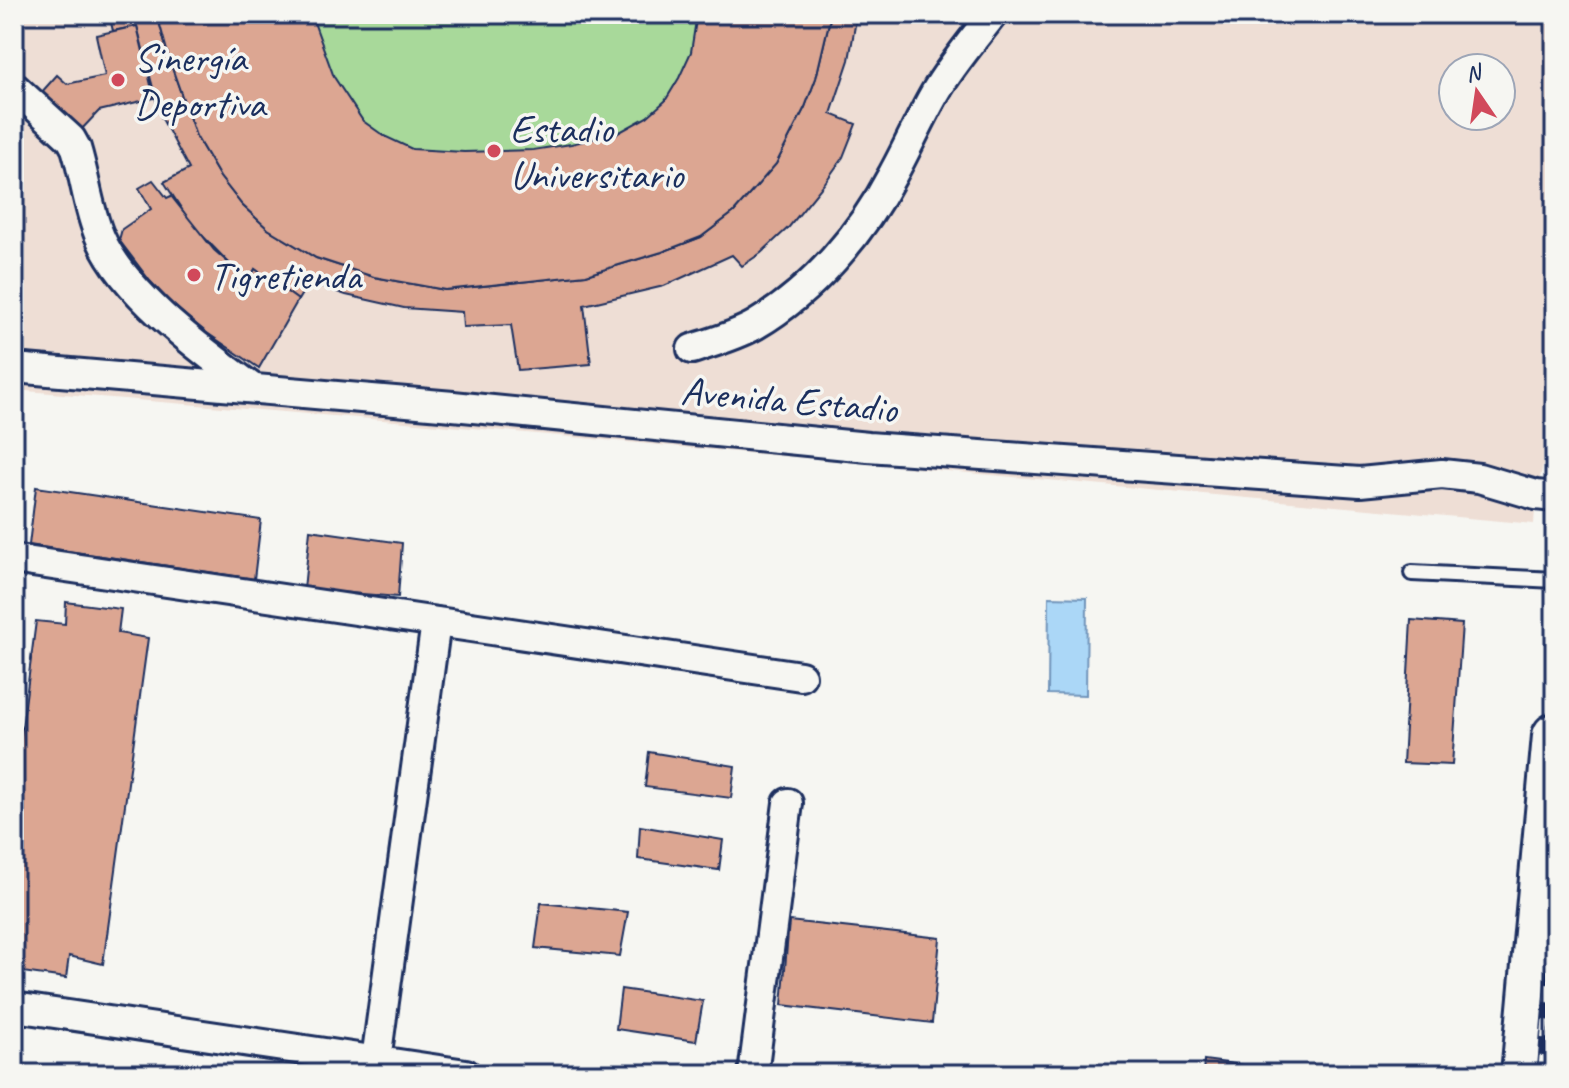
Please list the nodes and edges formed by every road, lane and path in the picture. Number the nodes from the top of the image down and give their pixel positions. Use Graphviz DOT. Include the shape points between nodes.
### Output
graph roads {
  1 [pos="993,14"];
  2 [pos="14,87"];
  3 [pos="692,349"];
  4 [pos="14,368"];
  5 [pos="253,388"];
  6 [pos="1555,497"];
  7 [pos="19,560"];
  8 [pos="1412,573"];
  9 [pos="1555,580"];
  10 [pos="436,622"];
  11 [pos="801,676"];
  12 [pos="1555,736"];
  13 [pos="788,803"];
  14 [pos="14,1007"];
  15 [pos="376,1060"];
  16 [pos="433,1071"];
  17 [pos="466,1074"];
  18 [pos="753,1074"];
  19 [pos="1524,1074"];
  1 -- 3 [label="street" via="936,91 863,224 826,266 754,326"];
  2 -- 5 [label="street" via="71,139 100,238 114,261 163,317"];
  4 -- 5 [label="street, Avenida Estadio"];
  5 -- 6 [label="street, Avenida Estadio" via="922,451 1360,482 1442,474"];
  7 -- 10 [label="street"];
  8 -- 9 [label="lane"];
  10 -- 11 [label="street"];
  10 -- 15 [label="street"];
  12 -- 19 [label="highway"];
  13 -- 18 [label="street"];
  14 -- 15 [label="street"];
  15 -- 16 [label="street"];
  16 -- 17 [label="street"];
}
